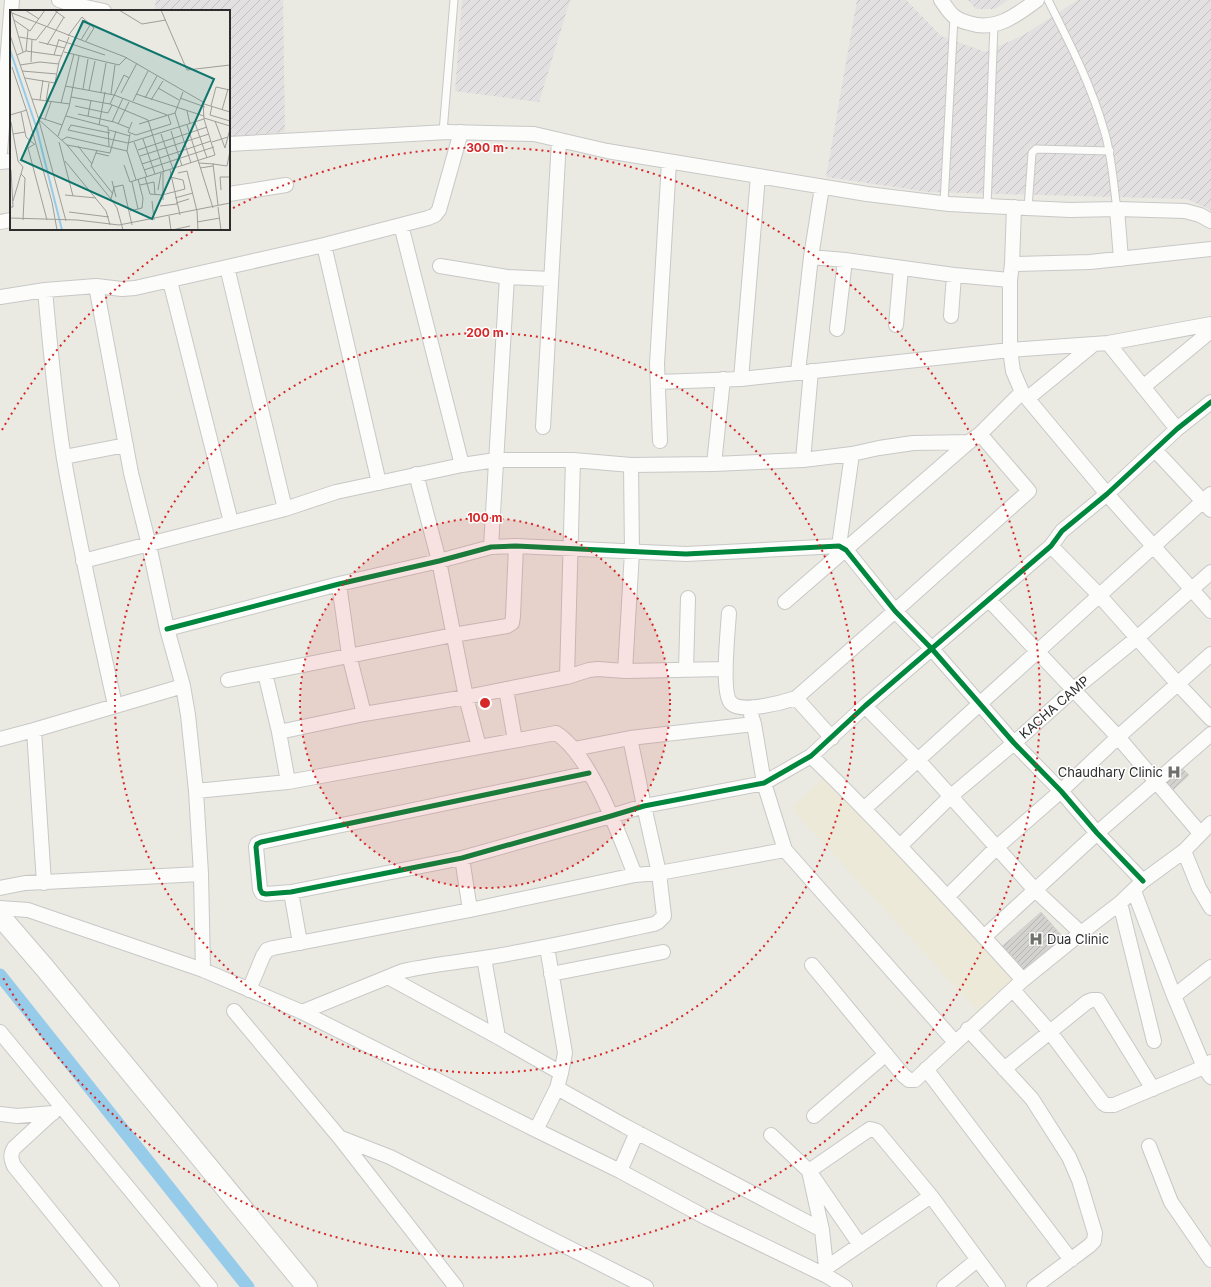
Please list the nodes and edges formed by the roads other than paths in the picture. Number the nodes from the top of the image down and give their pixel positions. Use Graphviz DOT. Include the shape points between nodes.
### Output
graph roads {
  1 [pos="12,0"];
  2 [pos="454,0"];
  3 [pos="940,0"];
  4 [pos="1037,0"];
  5 [pos="1048,0"];
  6 [pos="67,5"];
  7 [pos="11,10"];
  8 [pos="98,10"];
  9 [pos="954,16"];
  10 [pos="10,25"];
  11 [pos="994,25"];
  12 [pos="443,132"];
  13 [pos="462,132"];
  14 [pos="559,140"];
  15 [pos="230,144"];
  16 [pos="1110,151"];
  17 [pos="0,152"];
  18 [pos="10,161"];
  19 [pos="0,162"];
  20 [pos="669,162"];
  21 [pos="758,176"];
  22 [pos="286,185"];
  23 [pos="822,187"];
  24 [pos="230,194"];
  25 [pos="944,203"];
  26 [pos="988,206"];
  27 [pos="1014,207"];
  28 [pos="1028,208"];
  29 [pos="1117,209"];
  30 [pos="10,220"];
  31 [pos="1211,221"];
  32 [pos="0,222"];
  33 [pos="401,225"];
  34 [pos="324,245"];
  35 [pos="1211,249"];
  36 [pos="811,257"];
  37 [pos="1121,259"];
  38 [pos="844,260"];
  39 [pos="1012,264"];
  40 [pos="227,266"];
  41 [pos="440,266"];
  42 [pos="901,268"];
  43 [pos="954,275"];
  44 [pos="507,278"];
  45 [pos="551,279"];
  46 [pos="1010,280"];
  47 [pos="170,281"];
  48 [pos="96,286"];
  49 [pos="45,290"];
  50 [pos="0,297"];
  51 [pos="951,316"];
  52 [pos="1211,324"];
  53 [pos="896,325"];
  54 [pos="837,329"];
  55 [pos="1211,331"];
  56 [pos="1108,343"];
  57 [pos="1094,344"];
  58 [pos="1010,350"];
  59 [pos="805,372"];
  60 [pos="723,379"];
  61 [pos="741,379"];
  62 [pos="658,382"];
  63 [pos="1143,387"];
  64 [pos="1025,395"];
  65 [pos="1211,402"];
  66 [pos="543,427"];
  67 [pos="1177,429"];
  68 [pos="974,438"];
  69 [pos="660,441"];
  70 [pos="126,445"];
  71 [pos="1155,450"];
  72 [pos="852,454"];
  73 [pos="64,457"];
  74 [pos="496,460"];
  75 [pos="573,460"];
  76 [pos="803,460"];
  77 [pos="714,464"];
  78 [pos="462,465"];
  79 [pos="631,465"];
  80 [pos="416,474"];
  81 [pos="379,483"];
  82 [pos="1107,494"];
  83 [pos="1208,502"];
  84 [pos="285,508"];
  85 [pos="231,522"];
  86 [pos="149,545"];
  87 [pos="516,546"];
  88 [pos="1051,546"];
  89 [pos="1153,546"];
  90 [pos="492,547"];
  91 [pos="842,548"];
  92 [pos="571,549"];
  93 [pos="632,552"];
  94 [pos="83,561"];
  95 [pos="439,561"];
  96 [pos="1211,572"];
  97 [pos="339,584"];
  98 [pos="1192,590"];
  99 [pos="1099,595"];
  100 [pos="688,598"];
  101 [pos="989,600"];
  102 [pos="785,602"];
  103 [pos="896,611"];
  104 [pos="1211,611"];
  105 [pos="729,612"];
  106 [pos="167,629"];
  107 [pos="453,635"];
  108 [pos="1137,638"];
  109 [pos="932,649"];
  110 [pos="1038,651"];
  111 [pos="1211,654"];
  112 [pos="349,655"];
  113 [pos="725,669"];
  114 [pos="686,670"];
  115 [pos="626,671"];
  116 [pos="265,673"];
  117 [pos="567,677"];
  118 [pos="228,680"];
  119 [pos="1177,683"];
  120 [pos="183,686"];
  121 [pos="506,689"];
  122 [pos="1073,690"];
  123 [pos="466,697"];
  124 [pos="796,698"];
  125 [pos="980,703"];
  126 [pos="115,705"];
  127 [pos="865,706"];
  128 [pos="749,708"];
  129 [pos="364,714"];
  130 [pos="1211,719"];
  131 [pos="754,724"];
  132 [pos="34,730"];
  133 [pos="279,732"];
  134 [pos="1211,734"];
  135 [pos="1118,737"];
  136 [pos="630,738"];
  137 [pos="832,738"];
  138 [pos="0,739"];
  139 [pos="515,740"];
  140 [pos="1014,743"];
  141 [pos="479,747"];
  142 [pos="574,750"];
  143 [pos="811,756"];
  144 [pos="918,760"];
  145 [pos="590,773"];
  146 [pos="288,782"];
  147 [pos="1156,782"];
  148 [pos="764,783"];
  149 [pos="196,791"];
  150 [pos="1061,791"];
  151 [pos="951,796"];
  152 [pos="644,806"];
  153 [pos="865,808"];
  154 [pos="611,816"];
  155 [pos="1211,823"];
  156 [pos="1097,833"];
  157 [pos="1200,833"];
  158 [pos="900,846"];
  159 [pos="997,847"];
  160 [pos="785,850"];
  161 [pos="1184,851"];
  162 [pos="462,858"];
  163 [pos="659,873"];
  164 [pos="201,874"];
  165 [pos="635,875"];
  166 [pos="44,883"];
  167 [pos="1139,886"];
  168 [pos="0,888"];
  169 [pos="1035,890"];
  170 [pos="291,892"];
  171 [pos="947,897"];
  172 [pos="1120,904"];
  173 [pos="1210,905"];
  174 [pos="0,908"];
  175 [pos="470,910"];
  176 [pos="0,916"];
  177 [pos="1081,933"];
  178 [pos="984,937"];
  179 [pos="300,943"];
  180 [pos="547,947"];
  181 [pos="663,952"];
  182 [pos="484,958"];
  183 [pos="812,965"];
  184 [pos="1211,967"];
  185 [pos="202,970"];
  186 [pos="551,974"];
  187 [pos="388,977"];
  188 [pos="1023,980"];
  189 [pos="249,990"];
  190 [pos="1013,990"];
  191 [pos="1174,996"];
  192 [pos="234,1011"];
  193 [pos="302,1012"];
  194 [pos="968,1030"];
  195 [pos="0,1032"];
  196 [pos="1050,1032"];
  197 [pos="498,1036"];
  198 [pos="1154,1041"];
  199 [pos="955,1042"];
  200 [pos="886,1054"];
  201 [pos="1004,1068"];
  202 [pos="926,1069"];
  203 [pos="1209,1069"];
  204 [pos="562,1073"];
  205 [pos="557,1088"];
  206 [pos="1153,1089"];
  207 [pos="66,1112"];
  208 [pos="0,1114"];
  209 [pos="51,1114"];
  210 [pos="814,1116"];
  211 [pos="536,1130"];
  212 [pos="637,1132"];
  213 [pos="772,1135"];
  214 [pos="340,1138"];
  215 [pos="1149,1146"];
  216 [pos="620,1171"];
  217 [pos="809,1171"];
  218 [pos="931,1196"];
  219 [pos="822,1230"];
  220 [pos="860,1245"];
  221 [pos="977,1260"];
  222 [pos="1071,1260"];
  223 [pos="1211,1260"];
  224 [pos="827,1272"];
  225 [pos="112,1287"];
  226 [pos="210,1287"];
  227 [pos="308,1287"];
  228 [pos="456,1287"];
  229 [pos="646,1287"];
  230 [pos="845,1287"];
  231 [pos="944,1287"];
  232 [pos="998,1287"];
  233 [pos="1034,1287"];
  1 -- 7 [label="street"];
  2 -- 12 [label="lane"];
  3 -- 9 [label="street"];
  4 -- 11 [label="street" via="1017,14"];
  5 -- 16 [label="lane" via="1097,106"];
  6 -- 8 [label="street"];
  9 -- 11 [label="street" via="976,25"];
  9 -- 25 [label="lane"];
  10 -- 17 [label="street"];
  11 -- 26 [label="lane"];
  12 -- 13 [label="street"];
  12 -- 15 [label="street"];
  13 -- 14 [label="street" via="534,134"];
  13 -- 33 [label="street" via="439,210 428,218"];
  14 -- 20 [label="street"];
  14 -- 45 [label="street"];
  16 -- 28 [label="lane" via="1036,149 1032,153"];
  16 -- 29 [label="lane"];
  18 -- 19 [label="street"];
  20 -- 21 [label="street"];
  20 -- 62 [label="street"];
  21 -- 23 [label="street"];
  21 -- 61 [label="street"];
  22 -- 24 [label="street"];
  23 -- 25 [label="street"];
  23 -- 36 [label="street"];
  25 -- 26 [label="street"];
  26 -- 27 [label="street"];
  27 -- 28 [label="street"];
  27 -- 39 [label="street"];
  28 -- 29 [label="street"];
  29 -- 31 [label="street" via="1184,211"];
  29 -- 37 [label="street"];
  30 -- 32 [label="street"];
  33 -- 34 [label="street"];
  33 -- 78 [label="street"];
  34 -- 40 [label="street"];
  34 -- 81 [label="street"];
  35 -- 37 [label="street"];
  36 -- 38 [label="street"];
  36 -- 59 [label="street"];
  37 -- 39 [label="street"];
  38 -- 42 [label="street"];
  38 -- 54 [label="street"];
  39 -- 46 [label="street"];
  40 -- 47 [label="street"];
  40 -- 84 [label="street"];
  41 -- 44 [label="street"];
  42 -- 43 [label="street"];
  42 -- 53 [label="street"];
  43 -- 46 [label="street"];
  43 -- 51 [label="street"];
  44 -- 45 [label="street"];
  44 -- 74 [label="street"];
  45 -- 66 [label="street"];
  46 -- 58 [label="street"];
  47 -- 48 [label="street" via="122,289"];
  47 -- 85 [label="street"];
  48 -- 49 [label="street"];
  48 -- 70 [label="street"];
  49 -- 50 [label="street"];
  49 -- 73 [label="street"];
  52 -- 56 [label="street"];
  55 -- 63 [label="street"];
  56 -- 57 [label="street"];
  56 -- 63 [label="street"];
  57 -- 58 [label="street"];
  57 -- 64 [label="street"];
  58 -- 59 [label="street"];
  58 -- 64 [label="street" via="1013,371"];
  59 -- 61 [label="street"];
  59 -- 76 [label="street"];
  60 -- 61 [label="street"];
  60 -- 62 [label="street"];
  60 -- 77 [label="street"];
  62 -- 69 [label="street"];
  63 -- 67 [label="street"];
  64 -- 68 [label="street"];
  64 -- 82 [label="street"];
  65 -- 67 [label="street"];
  67 -- 71 [label="street"];
  68 -- 72 [label="street" via="913,443"];
  68 -- 91 [label="street"];
  68 -- 103 [label="street" via="1029,491"];
  70 -- 73 [label="street"];
  70 -- 86 [label="street"];
  71 -- 82 [label="street"];
  71 -- 83 [label="street"];
  72 -- 76 [label="street"];
  72 -- 91 [label="street"];
  73 -- 94 [label="street"];
  74 -- 75 [label="street"];
  74 -- 78 [label="street"];
  74 -- 90 [label="street"];
  75 -- 79 [label="street"];
  75 -- 92 [label="street"];
  76 -- 77 [label="street"];
  77 -- 79 [label="street"];
  78 -- 80 [label="street"];
  79 -- 93 [label="street"];
  80 -- 81 [label="street"];
  80 -- 95 [label="street"];
  81 -- 84 [label="street" via="336,492"];
  82 -- 88 [label="street" via="1062,531"];
  82 -- 89 [label="street"];
  83 -- 89 [label="street"];
  84 -- 85 [label="street"];
  85 -- 86 [label="street"];
  86 -- 94 [label="street"];
  86 -- 106 [label="street"];
  87 -- 90 [label="street"];
  87 -- 92 [label="street"];
  87 -- 107 [label="street" via="512,623"];
  88 -- 99 [label="street"];
  88 -- 101 [label="street"];
  89 -- 98 [label="street"];
  89 -- 99 [label="street"];
  90 -- 95 [label="street"];
  91 -- 93 [label="street" via="686,554"];
  91 -- 102 [label="street"];
  91 -- 103 [label="street"];
  92 -- 93 [label="street"];
  92 -- 117 [label="street"];
  93 -- 115 [label="street"];
  94 -- 126 [label="street"];
  95 -- 97 [label="street"];
  95 -- 107 [label="street"];
  96 -- 98 [label="street, KACHA CAMP"];
  97 -- 106 [label="street"];
  97 -- 112 [label="street"];
  98 -- 104 [label="street"];
  98 -- 108 [label="street, KACHA CAMP"];
  99 -- 108 [label="street"];
  99 -- 110 [label="street"];
  100 -- 114 [label="street"];
  101 -- 109 [label="street"];
  101 -- 110 [label="street"];
  103 -- 109 [label="street"];
  103 -- 124 [label="street"];
  105 -- 113 [label="street"];
  106 -- 120 [label="street"];
  107 -- 112 [label="street"];
  107 -- 123 [label="street"];
  108 -- 119 [label="street"];
  108 -- 122 [label="street, KACHA CAMP"];
  109 -- 125 [label="street"];
  109 -- 127 [label="street"];
  110 -- 122 [label="street"];
  110 -- 125 [label="street"];
  111 -- 119 [label="street"];
  112 -- 116 [label="street"];
  112 -- 129 [label="street"];
  113 -- 114 [label="street"];
  113 -- 128 [label="street" via="728,698 731,703"];
  114 -- 115 [label="street"];
  115 -- 117 [label="street" via="598,669"];
  116 -- 118 [label="street"];
  116 -- 133 [label="street"];
  117 -- 121 [label="street"];
  119 -- 130 [label="street"];
  119 -- 135 [label="street"];
  120 -- 126 [label="street"];
  120 -- 149 [label="street"];
  121 -- 123 [label="street"];
  121 -- 139 [label="street"];
  122 -- 135 [label="street"];
  122 -- 140 [label="street, KACHA CAMP"];
  123 -- 129 [label="street"];
  123 -- 141 [label="street"];
  124 -- 128 [label="street"];
  124 -- 137 [label="street"];
  125 -- 140 [label="street"];
  125 -- 144 [label="street"];
  126 -- 132 [label="street"];
  127 -- 137 [label="street"];
  127 -- 144 [label="street"];
  128 -- 131 [label="street"];
  129 -- 133 [label="street"];
  131 -- 136 [label="street"];
  131 -- 148 [label="street"];
  132 -- 138 [label="street"];
  132 -- 166 [label="street"];
  133 -- 146 [label="street"];
  134 -- 147 [label="street"];
  135 -- 147 [label="street"];
  135 -- 150 [label="street"];
  136 -- 142 [label="street"];
  136 -- 152 [label="street"];
  137 -- 143 [label="street"];
  139 -- 141 [label="street"];
  139 -- 142 [label="street" via="556,733"];
  140 -- 150 [label="street"];
  140 -- 151 [label="street, KACHA CAMP"];
  141 -- 146 [label="street"];
  142 -- 145 [label="street"];
  143 -- 148 [label="street"];
  143 -- 153 [label="street"];
  144 -- 151 [label="street"];
  144 -- 153 [label="street"];
  145 -- 154 [label="street"];
  145 -- 170 [label="street" via="257,844 262,893"];
  146 -- 149 [label="street"];
  147 -- 156 [label="street"];
  147 -- 157 [label="street"];
  148 -- 152 [label="street"];
  148 -- 160 [label="street"];
  149 -- 164 [label="street"];
  150 -- 156 [label="street"];
  150 -- 159 [label="street"];
  151 -- 158 [label="street, KACHA CAMP"];
  151 -- 159 [label="street"];
  152 -- 154 [label="street"];
  152 -- 163 [label="street"];
  153 -- 158 [label="street"];
  154 -- 162 [label="street"];
  154 -- 165 [label="street"];
  155 -- 157 [label="street"];
  156 -- 167 [label="street"];
  156 -- 169 [label="street"];
  157 -- 161 [label="street"];
  158 -- 171 [label="street"];
  159 -- 169 [label="street"];
  159 -- 171 [label="street"];
  160 -- 163 [label="street"];
  160 -- 199 [label="street"];
  161 -- 167 [label="street"];
  161 -- 173 [label="street" via="1199,888"];
  162 -- 170 [label="street"];
  162 -- 175 [label="street"];
  163 -- 165 [label="street"];
  163 -- 180 [label="street" via="664,916 658,922"];
  164 -- 166 [label="street"];
  164 -- 185 [label="street"];
  165 -- 175 [label="street"];
  166 -- 168 [label="street" via="25,883"];
  167 -- 172 [label="street"];
  167 -- 191 [label="street"];
  169 -- 177 [label="street"];
  169 -- 178 [label="street"];
  170 -- 179 [label="street"];
  171 -- 178 [label="street"];
  172 -- 177 [label="street"];
  172 -- 198 [label="street"];
  174 -- 185 [label="street" via="28,910"];
  175 -- 179 [label="street"];
  176 -- 227 [label="street"];
  177 -- 188 [label="street"];
  178 -- 188 [label="street"];
  179 -- 189 [label="street" via="266,950"];
  180 -- 182 [label="street"];
  180 -- 186 [label="street"];
  181 -- 186 [label="street"];
  182 -- 187 [label="street" via="420,967"];
  182 -- 197 [label="street"];
  183 -- 200 [label="street"];
  184 -- 191 [label="street"];
  185 -- 189 [label="street"];
  186 -- 204 [label="street" via="564,1053"];
  187 -- 193 [label="street"];
  187 -- 197 [label="street"];
  188 -- 190 [label="street"];
  189 -- 193 [label="street"];
  190 -- 194 [label="street"];
  190 -- 196 [label="street"];
  191 -- 203 [label="street"];
  192 -- 214 [label="street"];
  193 -- 211 [label="street"];
  194 -- 199 [label="street"];
  194 -- 201 [label="street"];
  195 -- 207 [label="street"];
  196 -- 201 [label="street"];
  196 -- 206 [label="street" via="1106,1105 1114,1105"];
  196 -- 206 [label="street" via="1087,1002 1098,1000"];
  197 -- 204 [label="street"];
  199 -- 202 [label="street"];
  200 -- 202 [label="street" via="909,1080 915,1080"];
  200 -- 210 [label="street"];
  201 -- 222 [label="street" via="1032,1099 1069,1157 1079,1180 1095,1234 1094,1241"];
  202 -- 222 [label="street"];
  203 -- 206 [label="street"];
  204 -- 205 [label="street"];
  205 -- 211 [label="street"];
  205 -- 212 [label="street"];
  207 -- 209 [label="street"];
  207 -- 226 [label="street"];
  208 -- 209 [label="street"];
  209 -- 225 [label="street" via="14,1148 11,1160"];
  211 -- 216 [label="street"];
  212 -- 216 [label="street"];
  212 -- 219 [label="street"];
  213 -- 217 [label="street"];
  214 -- 228 [label="street"];
  214 -- 229 [label="street" via="390,1157"];
  215 -- 223 [label="street" via="1171,1202"];
  216 -- 224 [label="street" via="707,1218"];
  217 -- 218 [label="street" via="870,1129 877,1131"];
  217 -- 219 [label="street"];
  217 -- 220 [label="street"];
  218 -- 220 [label="street"];
  218 -- 221 [label="street"];
  219 -- 224 [label="street"];
  220 -- 224 [label="street"];
  221 -- 231 [label="street"];
  221 -- 232 [label="street"];
  222 -- 233 [label="street"];
  224 -- 230 [label="street"];
}
